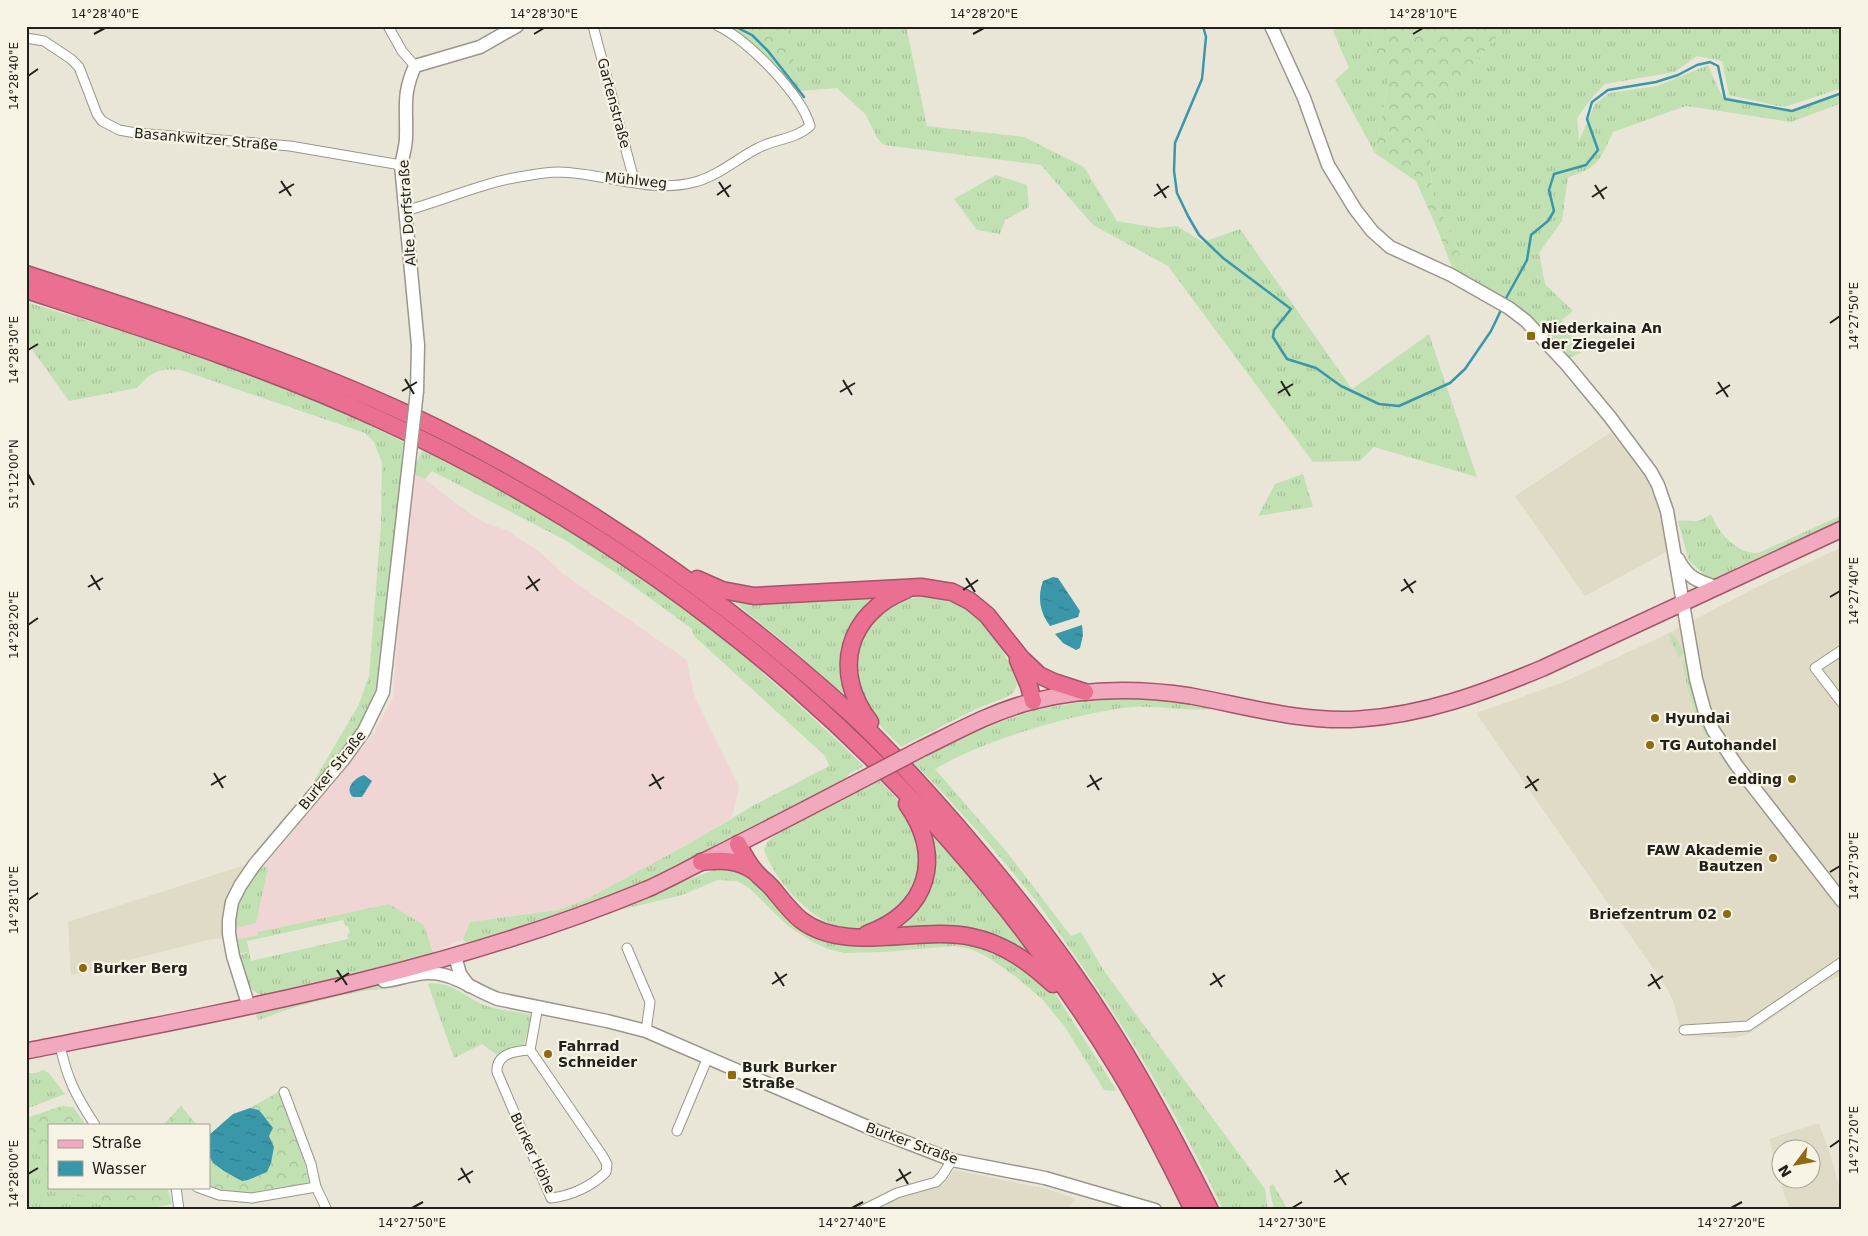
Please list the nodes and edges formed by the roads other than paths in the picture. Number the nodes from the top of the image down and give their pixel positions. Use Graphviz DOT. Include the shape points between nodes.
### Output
graph roads {
  1 [pos="388,26"];
  2 [pos="517,26"];
  3 [pos="593,26"];
  4 [pos="718,26"];
  5 [pos="1271,26"];
  6 [pos="26,38"];
  7 [pos="415,66"];
  8 [pos="401,165"];
  9 [pos="634,180"];
  10 [pos="405,210"];
  11 [pos="26,274"];
  12 [pos="26,290"];
  13 [pos="413,292"];
  14 [pos="1842,529"];
  15 [pos="1675,554"];
  16 [pos="672,568"];
  17 [pos="1716,587"];
  18 [pos="910,588"];
  19 [pos="1683,603"];
  20 [pos="1012,646"];
  21 [pos="1842,650"];
  22 [pos="1085,692"];
  23 [pos="1033,701"];
  24 [pos="1842,703"];
  25 [pos="871,756"];
  26 [pos="903,766"];
  27 [pos="742,842"];
  28 [pos="701,862"];
  29 [pos="754,871"];
  30 [pos="772,887"];
  31 [pos="1842,901"];
  32 [pos="860,937"];
  33 [pos="627,948"];
  34 [pos="455,956"];
  35 [pos="1842,962"];
  36 [pos="362,981"];
  37 [pos="469,986"];
  38 [pos="538,1006"];
  39 [pos="1077,1006"];
  40 [pos="249,1007"];
  41 [pos="1684,1030"];
  42 [pos="646,1031"];
  43 [pos="60,1045"];
  44 [pos="530,1050"];
  45 [pos="26,1051"];
  46 [pos="708,1057"];
  47 [pos="284,1092"];
  48 [pos="93,1124"];
  49 [pos="677,1131"];
  50 [pos="952,1160"];
  51 [pos="316,1187"];
  52 [pos="176,1188"];
  53 [pos="200,1188"];
  54 [pos="1193,1209"];
  55 [pos="179,1210"];
  56 [pos="327,1210"];
  57 [pos="863,1210"];
  58 [pos="1155,1210"];
  59 [pos="1210,1210"];
  1 -- 7 [label="street"];
  2 -- 7 [label="street" via="480,47"];
  3 -- 9 [label="street, Gartenstraße"];
  4 -- 10 [label="street, Mühlweg" via="747,46 776,74 808,117 810,126 803,132 764,145 695,182 652,184 559,172 454,194"];
  5 -- 15 [label="street" via="1304,98 1328,165 1355,209 1390,247 1451,275 1526,321 1568,365 1651,472 1667,511"];
  6 -- 8 [label="street, Basankwitzer Straße" via="44,40 71,59 79,67 97,114 102,121 119,130 290,146"];
  7 -- 8 [label="street, Alte Dorfstraße" via="405,94 406,138"];
  8 -- 10 [label="street, Alte Dorfstraße"];
  10 -- 13 [label="street, Alte Dorfstraße"];
  11 -- 16 [label="highway" via="150,314 296,367 392,408 458,439 550,489"];
  12 -- 25 [label="highway" via="301,385 380,419 502,480 590,532 691,602 791,681"];
  13 -- 40 [label="street, Burker Straße, bridge" via="418,344 417,391 383,692 364,732 255,864 232,902 229,934"];
  14 -- 17 [label="main road"];
  15 -- 17 [label="street" via="1684,571 1696,580"];
  15 -- 19 [label="street"];
  16 -- 18 [label="highway" via="722,590 754,596"];
  16 -- 26 [label="highway" via="851,713"];
  17 -- 19 [label="main road"];
  18 -- 20 [label="highway" via="942,590 970,601 988,615"];
  18 -- 26 [label="highway" via="886,600 869,616 855,637 848,662 851,689 858,707"];
  19 -- 22 [label="main road" via="1496,688 1407,714 1357,719 1308,717 1157,692"];
  19 -- 31 [label="street" via="1696,679 1713,730 1736,766"];
  20 -- 22 [label="highway" via="1039,675"];
  20 -- 23 [label="highway"];
  21 -- 24 [label="street" via="1815,668"];
  22 -- 23 [label="main road"];
  23 -- 27 [label="main road, bridge" via="978,721"];
  25 -- 32 [label="highway" via="916,817 923,833 927,859 922,886 908,909 887,926"];
  25 -- 39 [label="highway" via="980,875"];
  26 -- 59 [label="highway" via="992,866 1074,974 1150,1093"];
  27 -- 28 [label="main road"];
  27 -- 29 [label="highway"];
  27 -- 30 [label="highway"];
  28 -- 29 [label="highway" via="732,861"];
  28 -- 34 [label="main road" via="646,889"];
  29 -- 30 [label="highway"];
  30 -- 32 [label="highway" via="795,915 808,925 832,935"];
  32 -- 39 [label="highway" via="949,934 984,940 1008,949 1030,963"];
  33 -- 42 [label="street" via="650,1002"];
  34 -- 36 [label="main road"];
  34 -- 37 [label="street" via="460,974"];
  35 -- 41 [label="street" via="1748,1026"];
  36 -- 37 [label="street, Burker Straße" via="388,981 434,973"];
  36 -- 40 [label="main road"];
  37 -- 38 [label="street, Burker Straße" via="498,999"];
  38 -- 42 [label="street, Burker Straße"];
  38 -- 44 [label="street"];
  39 -- 54 [label="highway" via="1117,1068"];
  40 -- 43 [label="main road"];
  42 -- 46 [label="street, Burker Straße"];
  43 -- 45 [label="main road"];
  43 -- 48 [label="street" via="75,1094"];
  44 -- 44 [label="street, Burker Höhe" via="607,1164 606,1172 598,1180 565,1197 551,1198 497,1072 497,1065 506,1054"];
  46 -- 49 [label="street"];
  46 -- 50 [label="street, Burker Straße" via="877,1132"];
  47 -- 51 [label="street" via="311,1164"];
  50 -- 57 [label="street" via="936,1182 897,1194"];
  50 -- 58 [label="street, Burker Straße" via="1045,1178"];
  51 -- 53 [label="street" via="252,1198 219,1195"];
  51 -- 56 [label="street"];
  52 -- 55 [label="street"];
}
